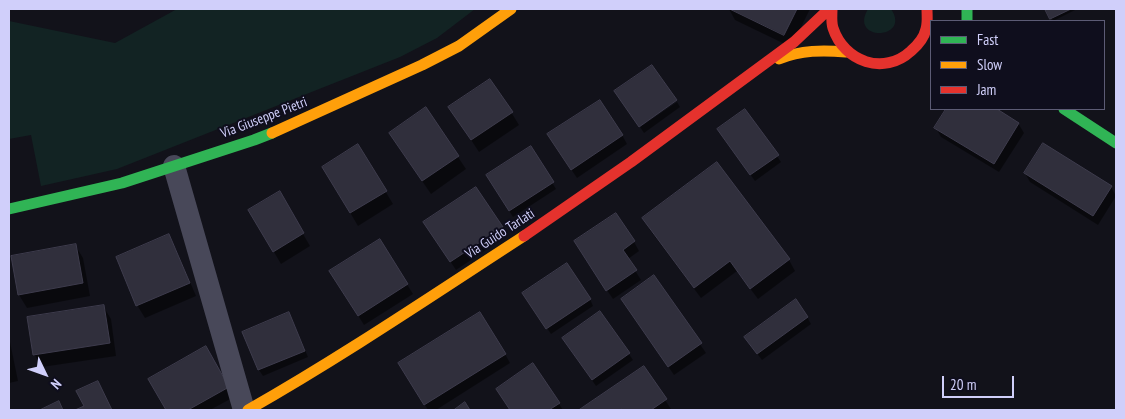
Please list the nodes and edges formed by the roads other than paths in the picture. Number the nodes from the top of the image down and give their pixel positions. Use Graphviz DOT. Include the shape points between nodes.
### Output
graph roads {
  1 [pos="511,9"];
  2 [pos="831,9"];
  3 [pos="927,9"];
  4 [pos="938,17"];
  5 [pos="930,48"];
  6 [pos="913,51"];
  7 [pos="846,52"];
  8 [pos="759,68"];
  9 [pos="1066,110"];
  10 [pos="1116,143"];
  11 [pos="174,166"];
  12 [pos="9,209"];
  13 [pos="244,410"];
  14 [pos="248,410"];
  1 -- 11 [label="main road, Via Giuseppe Pietri" via="459,46 422,65 274,132"];
  2 -- 7 [label="main road" via="832,27"];
  2 -- 8 [label="main road, Via Guido Tarlati"];
  3 -- 4 [label="main road"];
  3 -- 6 [label="main road" via="922,39"];
  5 -- 6 [label="main road"];
  6 -- 7 [label="main road" via="901,60 887,64 858,60"];
  7 -- 8 [label="main road, Via Guido Tarlati" via="803,52"];
  8 -- 14 [label="main road, Via Guido Tarlati" via="537,227 372,335"];
  9 -- 10 [label="main road"];
  11 -- 12 [label="main road, Via Giuseppe Pietri" via="122,183"];
  11 -- 13 [label="street"];
}
